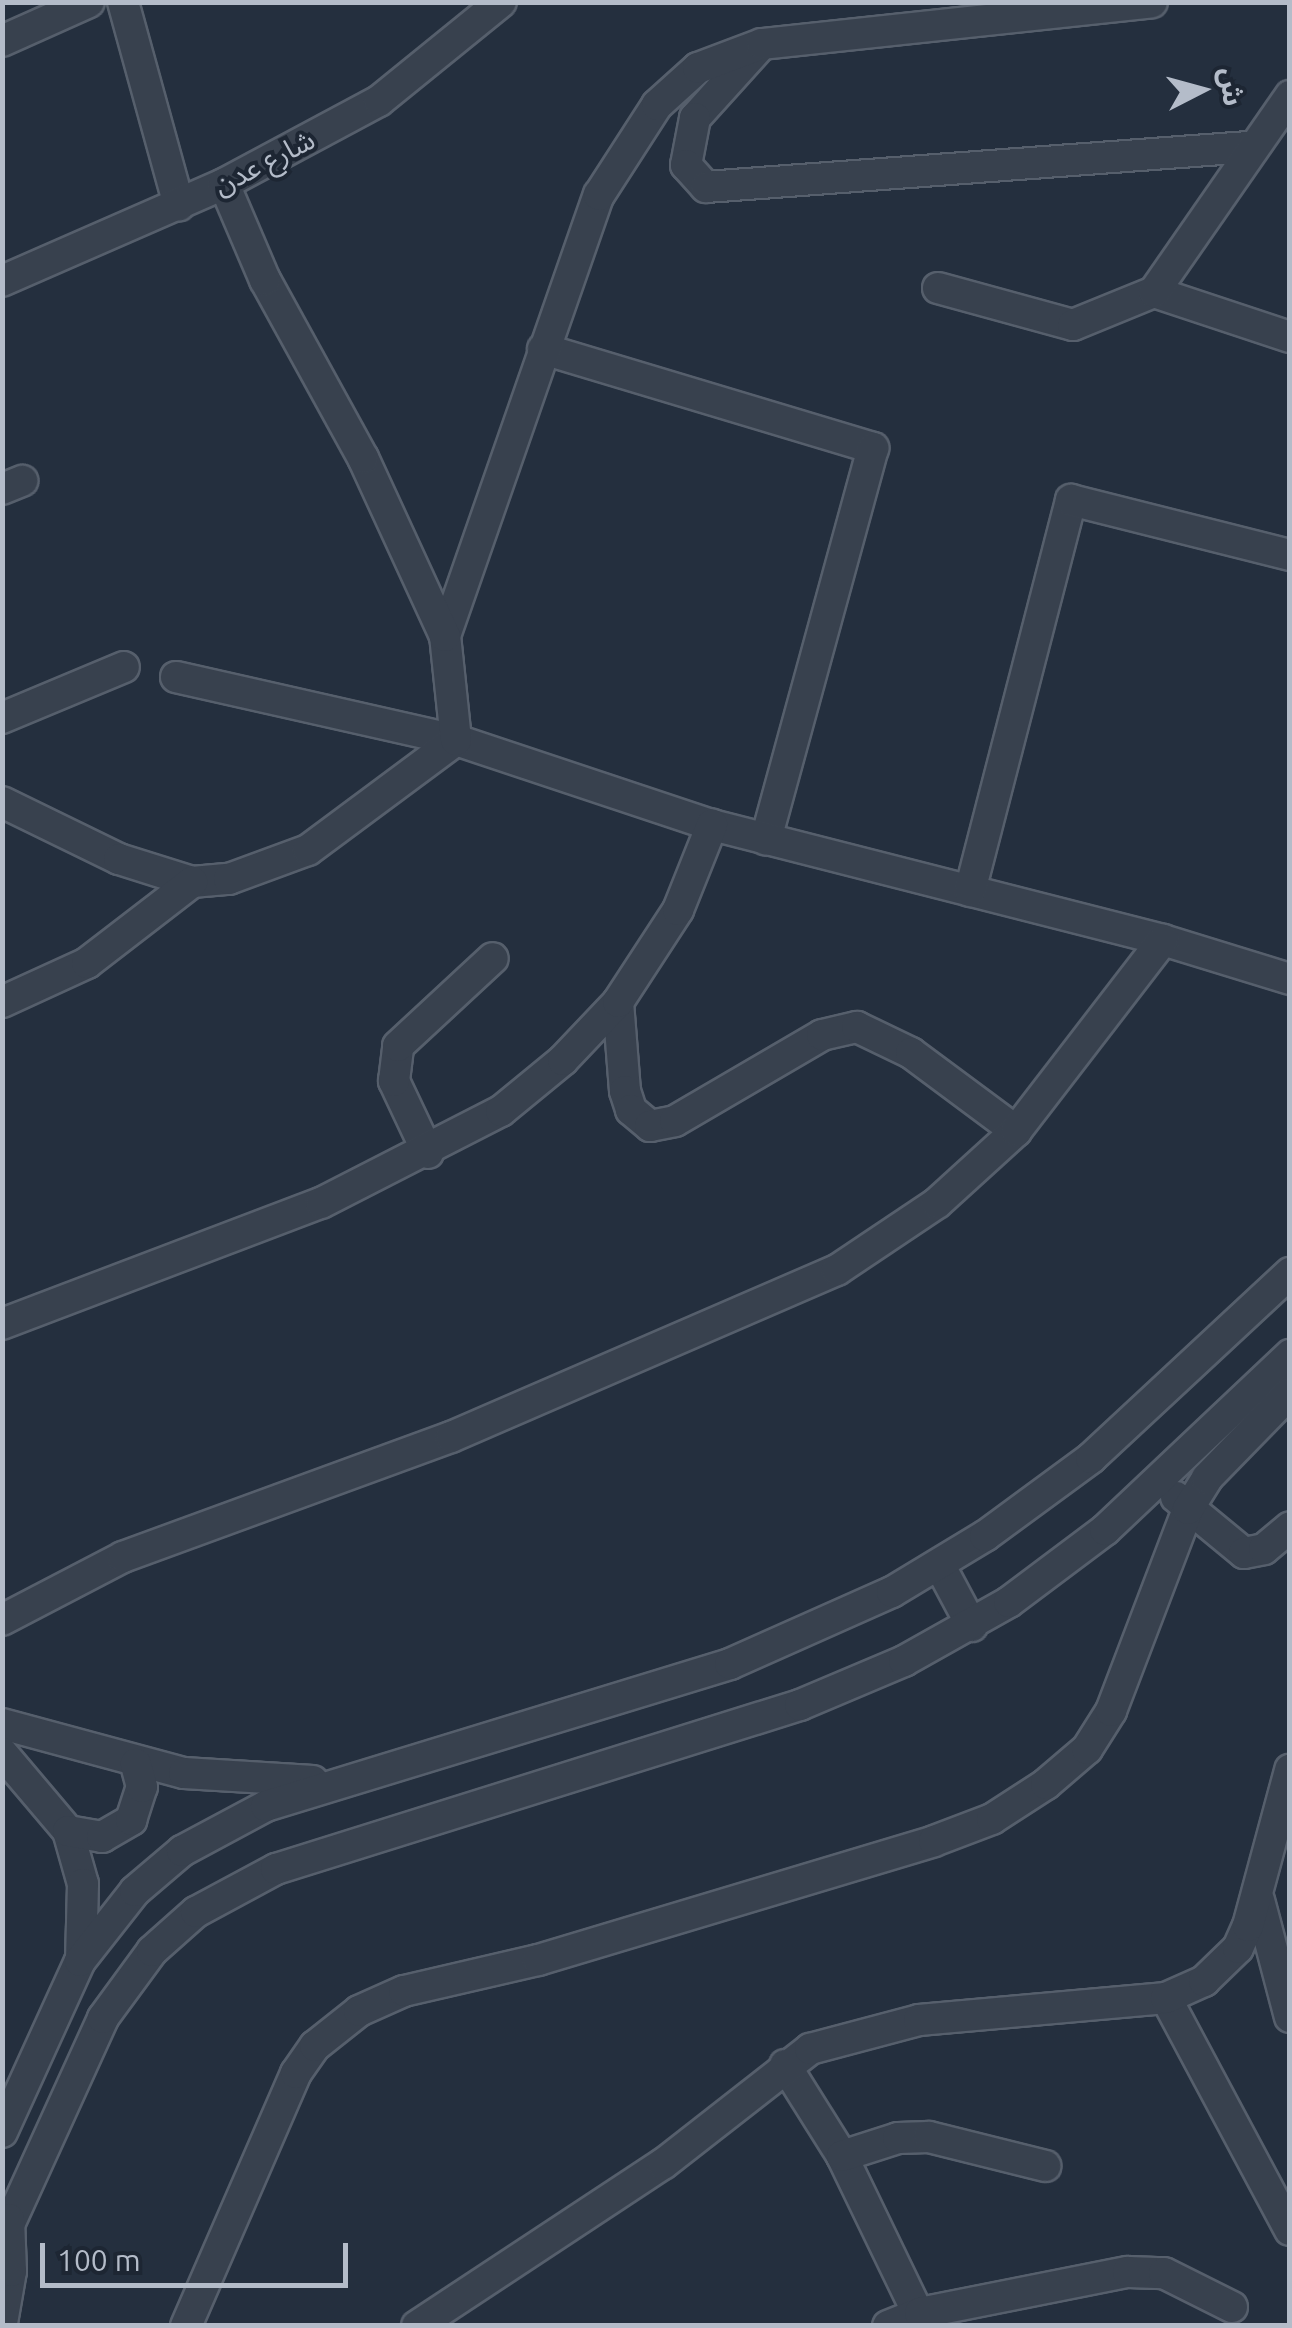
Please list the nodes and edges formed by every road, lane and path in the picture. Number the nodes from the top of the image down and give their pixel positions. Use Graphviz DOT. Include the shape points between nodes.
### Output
graph roads {
  1 [pos="89,2"];
  2 [pos="123,2"];
  3 [pos="501,2"];
  4 [pos="1152,2"];
  5 [pos="466,15"];
  6 [pos="2,41"];
  7 [pos="762,44"];
  8 [pos="1290,96"];
  9 [pos="1248,147"];
  10 [pos="224,184"];
  11 [pos="178,204"];
  12 [pos="2,281"];
  13 [pos="938,288"];
  14 [pos="1154,292"];
  15 [pos="1290,337"];
  16 [pos="543,348"];
  17 [pos="1290,555"];
  18 [pos="445,636"];
  19 [pos="124,667"];
  20 [pos="176,677"];
  21 [pos="2,718"];
  22 [pos="456,740"];
  23 [pos="2,802"];
  24 [pos="712,825"];
  25 [pos="766,840"];
  26 [pos="192,882"];
  27 [pos="970,890"];
  28 [pos="1163,940"];
  29 [pos="493,958"];
  30 [pos="1290,979"];
  31 [pos="2,1002"];
  32 [pos="618,1002"];
  33 [pos="1016,1131"];
  34 [pos="428,1153"];
  35 [pos="1290,1274"];
  36 [pos="2,1324"];
  37 [pos="1290,1354"];
  38 [pos="1290,1393"];
  39 [pos="1160,1481"];
  40 [pos="1188,1509"];
  41 [pos="1290,1527"];
  42 [pos="940,1566"];
  43 [pos="2,1620"];
  44 [pos="972,1626"];
  45 [pos="2,1724"];
  46 [pos="2,1753"];
  47 [pos="136,1764"];
  48 [pos="1290,1770"];
  49 [pos="356,1778"];
  50 [pos="68,1831"];
  51 [pos="1258,1898"];
  52 [pos="80,1961"];
  53 [pos="1166,1998"];
  54 [pos="1290,2017"];
  55 [pos="785,2065"];
  56 [pos="2,2132"];
  57 [pos="842,2156"];
  58 [pos="1044,2166"];
  59 [pos="6,2229"];
  60 [pos="1290,2230"];
  61 [pos="1232,2307"];
  62 [pos="922,2319"];
  63 [pos="2,2323"];
  64 [pos="186,2326"];
  65 [pos="418,2326"];
  66 [pos="888,2326"];
  1 -- 6 [label="street"];
  2 -- 11 [label="street"];
  3 -- 5 [label="street, شارع عدن"];
  4 -- 7 [label="street"];
  5 -- 10 [label="street, شارع عدن" via="379,101"];
  7 -- 9 [label="street" via="695,118 686,165 706,188"];
  7 -- 16 [label="street" via="698,68 647,120 599,195"];
  8 -- 9 [label="street"];
  9 -- 14 [label="street"];
  10 -- 11 [label="street, شارع عدن"];
  10 -- 18 [label="street" via="265,280 363,458"];
  11 -- 12 [label="street, شارع عدن"];
  13 -- 14 [label="street" via="1073,324"];
  14 -- 15 [label="street"];
  16 -- 18 [label="street"];
  16 -- 25 [label="street" via="873,448"];
  17 -- 27 [label="street" via="1071,500"];
  18 -- 22 [label="street"];
  19 -- 21 [label="street"];
  20 -- 22 [label="street"];
  22 -- 24 [label="street"];
  22 -- 26 [label="street" via="308,850 254,874"];
  23 -- 26 [label="street" via="119,859"];
  24 -- 25 [label="street"];
  24 -- 32 [label="street" via="678,910"];
  25 -- 27 [label="street"];
  26 -- 31 [label="street" via="87,963"];
  27 -- 28 [label="street"];
  28 -- 30 [label="street"];
  28 -- 33 [label="street"];
  29 -- 34 [label="street" via="398,1046 394,1081"];
  32 -- 33 [label="street" via="625,1091 630,1110 650,1126 675,1121 822,1035 857,1027 911,1052"];
  32 -- 34 [label="street" via="563,1060 500,1110"];
  33 -- 43 [label="street" via="937,1203 837,1270 451,1437 124,1558"];
  34 -- 36 [label="street" via="321,1203"];
  35 -- 42 [label="street" via="1150,1408 1029,1506"];
  37 -- 39 [label="street"];
  38 -- 40 [label="street" via="1228,1454"];
  39 -- 40 [label="street"];
  39 -- 44 [label="street" via="1105,1530"];
  40 -- 41 [label="street" via="1244,1552 1264,1549"];
  40 -- 64 [label="street" via="1142,1643 1103,1724 1087,1749 992,1819 538,1960 404,1991 336,2028 296,2073"];
  42 -- 44 [label="street"];
  42 -- 49 [label="street" via="730,1664"];
  44 -- 59 [label="street" via="800,1704 276,1869 221,1895 172,1932 117,1994"];
  45 -- 47 [label="street"];
  46 -- 50 [label="street"];
  47 -- 49 [label="street" via="241,1780"];
  47 -- 50 [label="street" via="142,1787 132,1820 102,1838"];
  48 -- 51 [label="street"];
  49 -- 52 [label="street" via="266,1806 182,1850 135,1891"];
  50 -- 52 [label="street" via="83,1884"];
  51 -- 53 [label="street" via="1223,1965"];
  51 -- 54 [label="street"];
  52 -- 56 [label="street"];
  53 -- 55 [label="street" via="919,2020 860,2031"];
  53 -- 60 [label="street"];
  55 -- 57 [label="street"];
  55 -- 65 [label="street" via="663,2164"];
  57 -- 58 [label="street" via="898,2138 929,2137"];
  57 -- 62 [label="street"];
  59 -- 63 [label="street" via="11,2271"];
  61 -- 62 [label="street" via="1147,2271"];
  62 -- 66 [label="street"];
}
